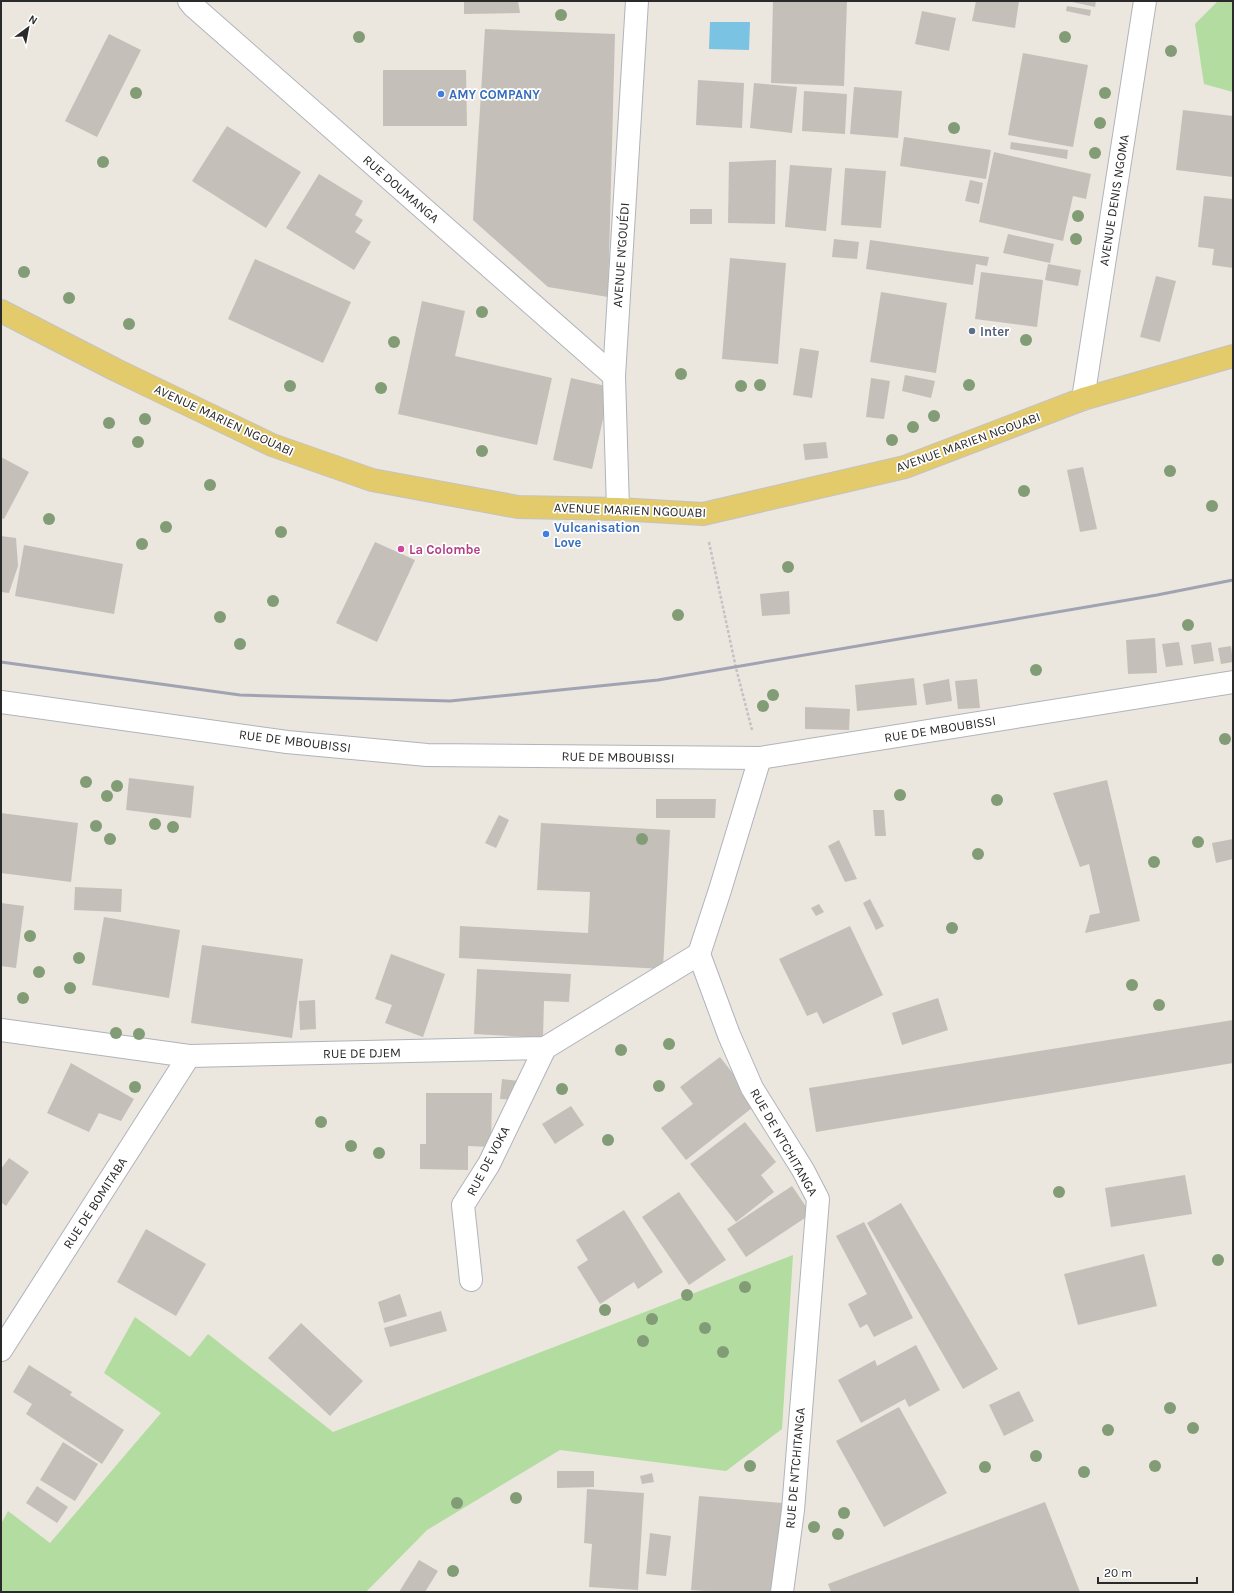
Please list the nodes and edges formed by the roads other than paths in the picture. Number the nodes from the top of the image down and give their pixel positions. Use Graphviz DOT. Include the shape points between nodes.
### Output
graph roads {
  1 [pos="189,1"];
  2 [pos="637,1"];
  3 [pos="1145,1"];
  4 [pos="1,311"];
  5 [pos="1231,358"];
  6 [pos="614,376"];
  7 [pos="1083,399"];
  8 [pos="618,509"];
  9 [pos="1233,682"];
  10 [pos="1,702"];
  11 [pos="760,758"];
  12 [pos="699,954"];
  13 [pos="1,1030"];
  14 [pos="544,1048"];
  15 [pos="189,1056"];
  16 [pos="471,1280"];
  17 [pos="1,1350"];
  18 [pos="782,1592"];
  1 -- 6 [label="street, RUE DOUMANGA"];
  2 -- 6 [label="street, AVENUE N'GOUÉDI"];
  3 -- 7 [label="street, AVENUE DENIS NGOMA"];
  4 -- 8 [label="main road, AVENUE MARIEN NGOUABI" via="272,445 372,480 518,507"];
  5 -- 7 [label="main road, AVENUE MARIEN NGOUABI"];
  6 -- 8 [label="street, AVENUE N'GOUÉDI"];
  7 -- 8 [label="main road, AVENUE MARIEN NGOUABI" via="905,467 703,514"];
  9 -- 11 [label="street, RUE DE MBOUBISSI"];
  10 -- 11 [label="street, RUE DE MBOUBISSI" via="287,742 427,755"];
  11 -- 12 [label="street"];
  12 -- 14 [label="street, RUE DE DJEM"];
  12 -- 18 [label="street, RUE DE N'TCHITANGA" via="752,1088 818,1199 793,1510"];
  13 -- 15 [label="street, RUE DE DJEM"];
  14 -- 15 [label="street, RUE DE DJEM"];
  14 -- 16 [label="street, RUE DE VOKA" via="489,1164 463,1205"];
  15 -- 17 [label="street, RUE DE BOMITABA"];
}
